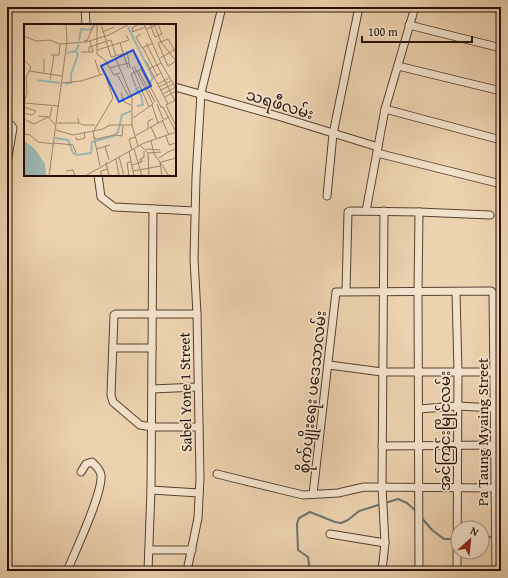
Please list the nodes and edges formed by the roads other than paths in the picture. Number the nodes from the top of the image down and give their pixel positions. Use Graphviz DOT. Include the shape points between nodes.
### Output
graph roads {
  1 [pos="85,7"];
  2 [pos="222,7"];
  3 [pos="359,7"];
  4 [pos="415,7"];
  5 [pos="86,24"];
  6 [pos="409,25"];
  7 [pos="501,48"];
  8 [pos="398,66"];
  9 [pos="176,87"];
  10 [pos="501,91"];
  11 [pos="201,93"];
  12 [pos="385,109"];
  13 [pos="7,123"];
  14 [pos="333,134"];
  15 [pos="501,140"];
  16 [pos="378,150"];
  17 [pos="7,163"];
  18 [pos="98,176"];
  19 [pos="501,184"];
  20 [pos="327,196"];
  21 [pos="153,209"];
  22 [pos="195,211"];
  23 [pos="366,211"];
  24 [pos="384,212"];
  25 [pos="419,212"];
  26 [pos="490,215"];
  27 [pos="346,291"];
  28 [pos="383,292"];
  29 [pos="418,292"];
  30 [pos="456,292"];
  31 [pos="152,313"];
  32 [pos="197,314"];
  33 [pos="113,348"];
  34 [pos="152,348"];
  35 [pos="329,365"];
  36 [pos="382,372"];
  37 [pos="419,372"];
  38 [pos="458,372"];
  39 [pos="495,372"];
  40 [pos="198,387"];
  41 [pos="152,389"];
  42 [pos="457,406"];
  43 [pos="495,408"];
  44 [pos="419,409"];
  45 [pos="152,427"];
  46 [pos="199,427"];
  47 [pos="457,445"];
  48 [pos="495,445"];
  49 [pos="382,446"];
  50 [pos="419,446"];
  51 [pos="80,472"];
  52 [pos="217,474"];
  53 [pos="382,487"];
  54 [pos="418,487"];
  55 [pos="457,487"];
  56 [pos="495,488"];
  57 [pos="151,490"];
  58 [pos="199,493"];
  59 [pos="314,494"];
  60 [pos="330,534"];
  61 [pos="385,543"];
  62 [pos="149,550"];
  63 [pos="192,550"];
  64 [pos="66,571"];
  65 [pos="148,571"];
  66 [pos="187,571"];
  67 [pos="382,571"];
  68 [pos="420,571"];
  69 [pos="457,571"];
  70 [pos="496,571"];
  1 -- 5 [label="street"];
  2 -- 11 [label="street, Sabel Yone 1 Street"];
  3 -- 14 [label="street"];
  4 -- 6 [label="street"];
  6 -- 7 [label="street"];
  6 -- 8 [label="street"];
  8 -- 10 [label="street"];
  8 -- 12 [label="street"];
  9 -- 11 [label="street, သရဖီလမ်း"];
  11 -- 14 [label="street, သရဖီလမ်း"];
  11 -- 22 [label="street, Sabel Yone 1 Street"];
  12 -- 15 [label="street"];
  12 -- 16 [label="street"];
  13 -- 17 [label="street" via="13,128"];
  14 -- 16 [label="street, သရဖီလမ်း"];
  14 -- 20 [label="street"];
  16 -- 19 [label="street, သရဖီလမ်း"];
  16 -- 23 [label="street"];
  18 -- 21 [label="street" via="101,197 114,207"];
  21 -- 22 [label="street"];
  21 -- 31 [label="street"];
  22 -- 32 [label="street, Sabel Yone 1 Street"];
  23 -- 24 [label="street"];
  23 -- 27 [label="street" via="350,211 347,215"];
  24 -- 25 [label="street"];
  24 -- 28 [label="street"];
  25 -- 26 [label="street"];
  25 -- 29 [label="street"];
  27 -- 28 [label="street"];
  27 -- 35 [label="street, စိုက်ပျိုးရေး ပဒေသာလမ်း" via="336,293"];
  28 -- 29 [label="street"];
  28 -- 36 [label="street"];
  29 -- 30 [label="street"];
  29 -- 37 [label="street"];
  30 -- 38 [label="street, အင်ကြင်းမြိုင်လမ်း"];
  30 -- 39 [label="street, Pa Taung Myaing Street" via="488,290 493,293"];
  31 -- 32 [label="street"];
  31 -- 33 [label="street" via="114,315"];
  31 -- 34 [label="street"];
  32 -- 40 [label="street, Sabel Yone 1 Street"];
  33 -- 34 [label="street"];
  33 -- 45 [label="street" via="113,402 136,423"];
  34 -- 41 [label="street"];
  35 -- 36 [label="street"];
  35 -- 59 [label="street, စိုက်ပျိုးရေး ပဒေသာလမ်း"];
  36 -- 37 [label="street"];
  36 -- 49 [label="street"];
  37 -- 38 [label="street"];
  37 -- 44 [label="street"];
  38 -- 39 [label="street"];
  38 -- 42 [label="street, အင်ကြင်းမြိုင်လမ်း"];
  39 -- 43 [label="street, Pa Taung Myaing Street"];
  40 -- 41 [label="street"];
  40 -- 46 [label="street, Sabel Yone 1 Street"];
  41 -- 45 [label="street"];
  42 -- 43 [label="street"];
  42 -- 44 [label="street"];
  42 -- 47 [label="street, အင်ကြင်းမြိုင်လမ်း"];
  43 -- 48 [label="street, Pa Taung Myaing Street"];
  44 -- 50 [label="street"];
  45 -- 46 [label="street"];
  45 -- 57 [label="street"];
  46 -- 58 [label="street, Sabel Yone 1 Street"];
  47 -- 48 [label="street"];
  47 -- 50 [label="street"];
  47 -- 55 [label="street, အင်ကြင်းမြိုင်လမ်း"];
  48 -- 56 [label="street, Pa Taung Myaing Street"];
  49 -- 50 [label="street"];
  49 -- 53 [label="street"];
  50 -- 54 [label="street"];
  51 -- 64 [label="street" via="86,464 92,462 101,473 101,482"];
  52 -- 59 [label="street" via="303,495"];
  53 -- 54 [label="street"];
  53 -- 59 [label="street"];
  53 -- 61 [label="street"];
  54 -- 55 [label="street"];
  54 -- 68 [label="street"];
  55 -- 56 [label="street"];
  55 -- 69 [label="street, အင်ကြင်းမြိုင်လမ်း"];
  56 -- 70 [label="street, Pa Taung Myaing Street"];
  57 -- 58 [label="street"];
  57 -- 62 [label="street"];
  58 -- 63 [label="street, Sabel Yone 1 Street" via="198,518"];
  60 -- 61 [label="street"];
  61 -- 67 [label="street"];
  62 -- 63 [label="street"];
  62 -- 65 [label="street"];
  63 -- 66 [label="street, Sabel Yone 1 Street"];
}
